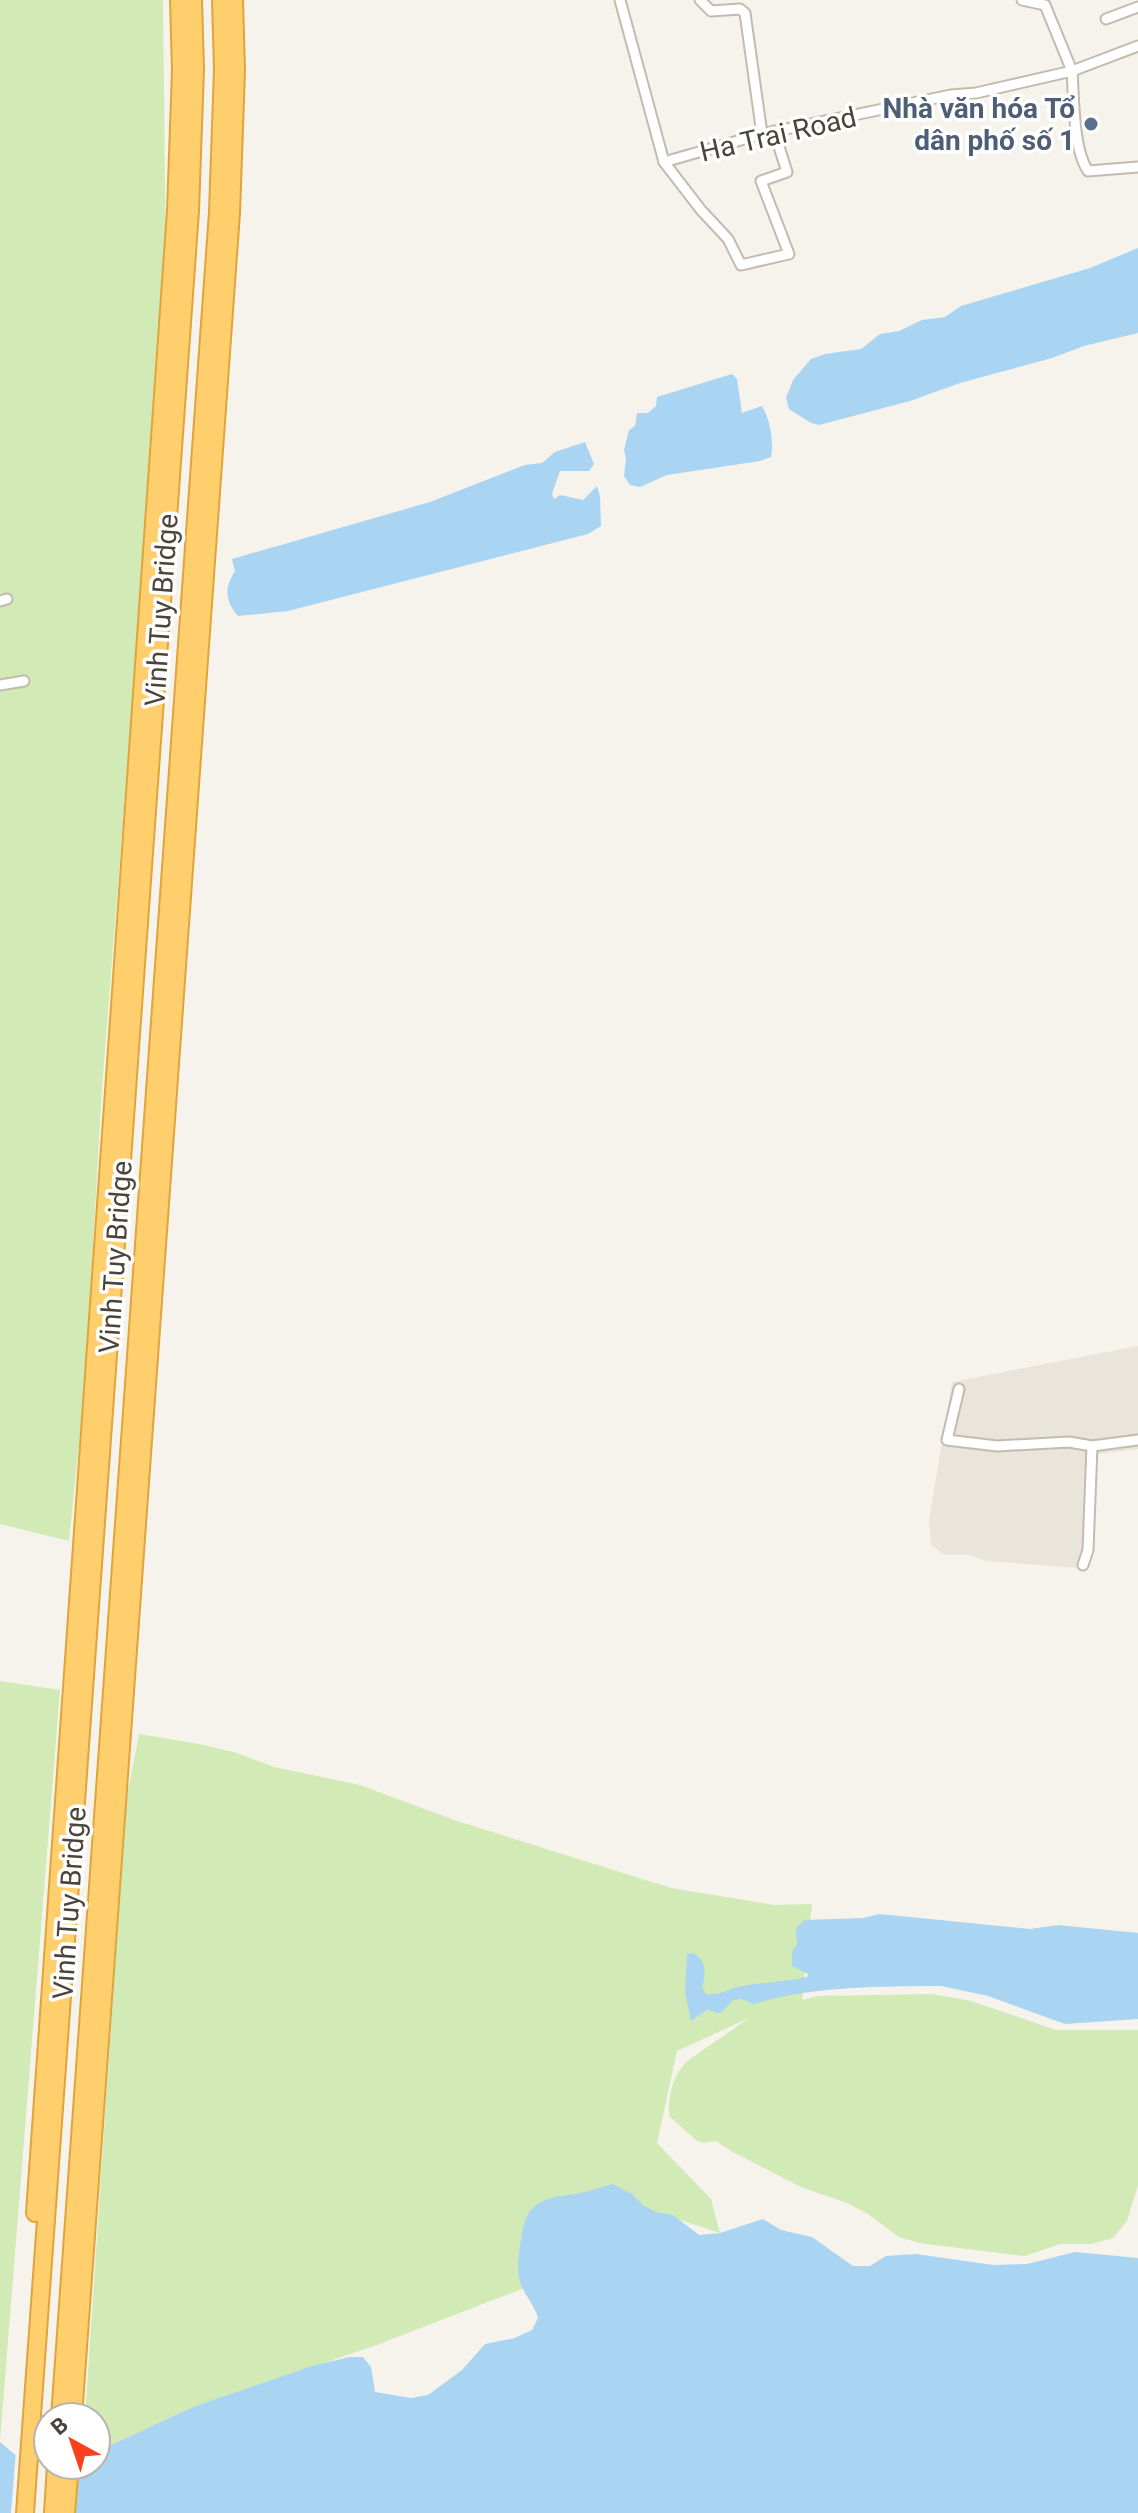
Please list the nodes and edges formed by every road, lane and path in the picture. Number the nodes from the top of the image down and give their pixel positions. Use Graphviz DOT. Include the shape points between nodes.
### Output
graph roads {
  1 [pos="179,0"];
  2 [pos="193,0"];
  3 [pos="221,0"];
  4 [pos="234,0"];
  5 [pos="620,0"];
  6 [pos="700,0"];
  7 [pos="1022,0"];
  8 [pos="1138,7"];
  9 [pos="1106,19"];
  10 [pos="1138,46"];
  11 [pos="1072,71"];
  12 [pos="774,131"];
  13 [pos="762,134"];
  14 [pos="664,162"];
  15 [pos="1138,167"];
  16 [pos="24,681"];
  17 [pos="0,685"];
  18 [pos="959,1389"];
  19 [pos="1138,1440"];
  20 [pos="1092,1446"];
  21 [pos="1083,1565"];
  22 [pos="61,2401"];
  23 [pos="74,2401"];
  24 [pos="55,2481"];
  25 [pos="69,2481"];
  26 [pos="14,2513"];
  27 [pos="25,2513"];
  28 [pos="53,2513"];
  29 [pos="66,2513"];
  1 -- 26 [label="highway, Vinh Tuy Bridge" via="176,211"];
  2 -- 27 [label="highway, Vinh Tuy Bridge" via="190,211"];
  3 -- 22 [label="highway, Vinh Tuy Bridge" via="217,228"];
  4 -- 23 [label="highway, Vinh Tuy Bridge" via="231,213"];
  5 -- 14 [label="street"];
  6 -- 13 [label="street" via="711,11 745,13"];
  7 -- 11 [label="street" via="1045,5"];
  8 -- 9 [label="street"];
  10 -- 11 [label="street, Ha Trai Road"];
  11 -- 12 [label="street, Ha Trai Road"];
  11 -- 15 [label="street" via="1075,117 1088,171"];
  12 -- 13 [label="street, Ha Trai Road"];
  12 -- 14 [label="street" via="787,172 761,181 789,254 741,265 728,239"];
  13 -- 14 [label="street, Ha Trai Road"];
  16 -- 17 [label="street"];
  18 -- 20 [label="street" via="947,1440"];
  19 -- 20 [label="street"];
  20 -- 21 [label="street"];
  24 -- 28 [label="highway"];
  25 -- 29 [label="highway"];
}
